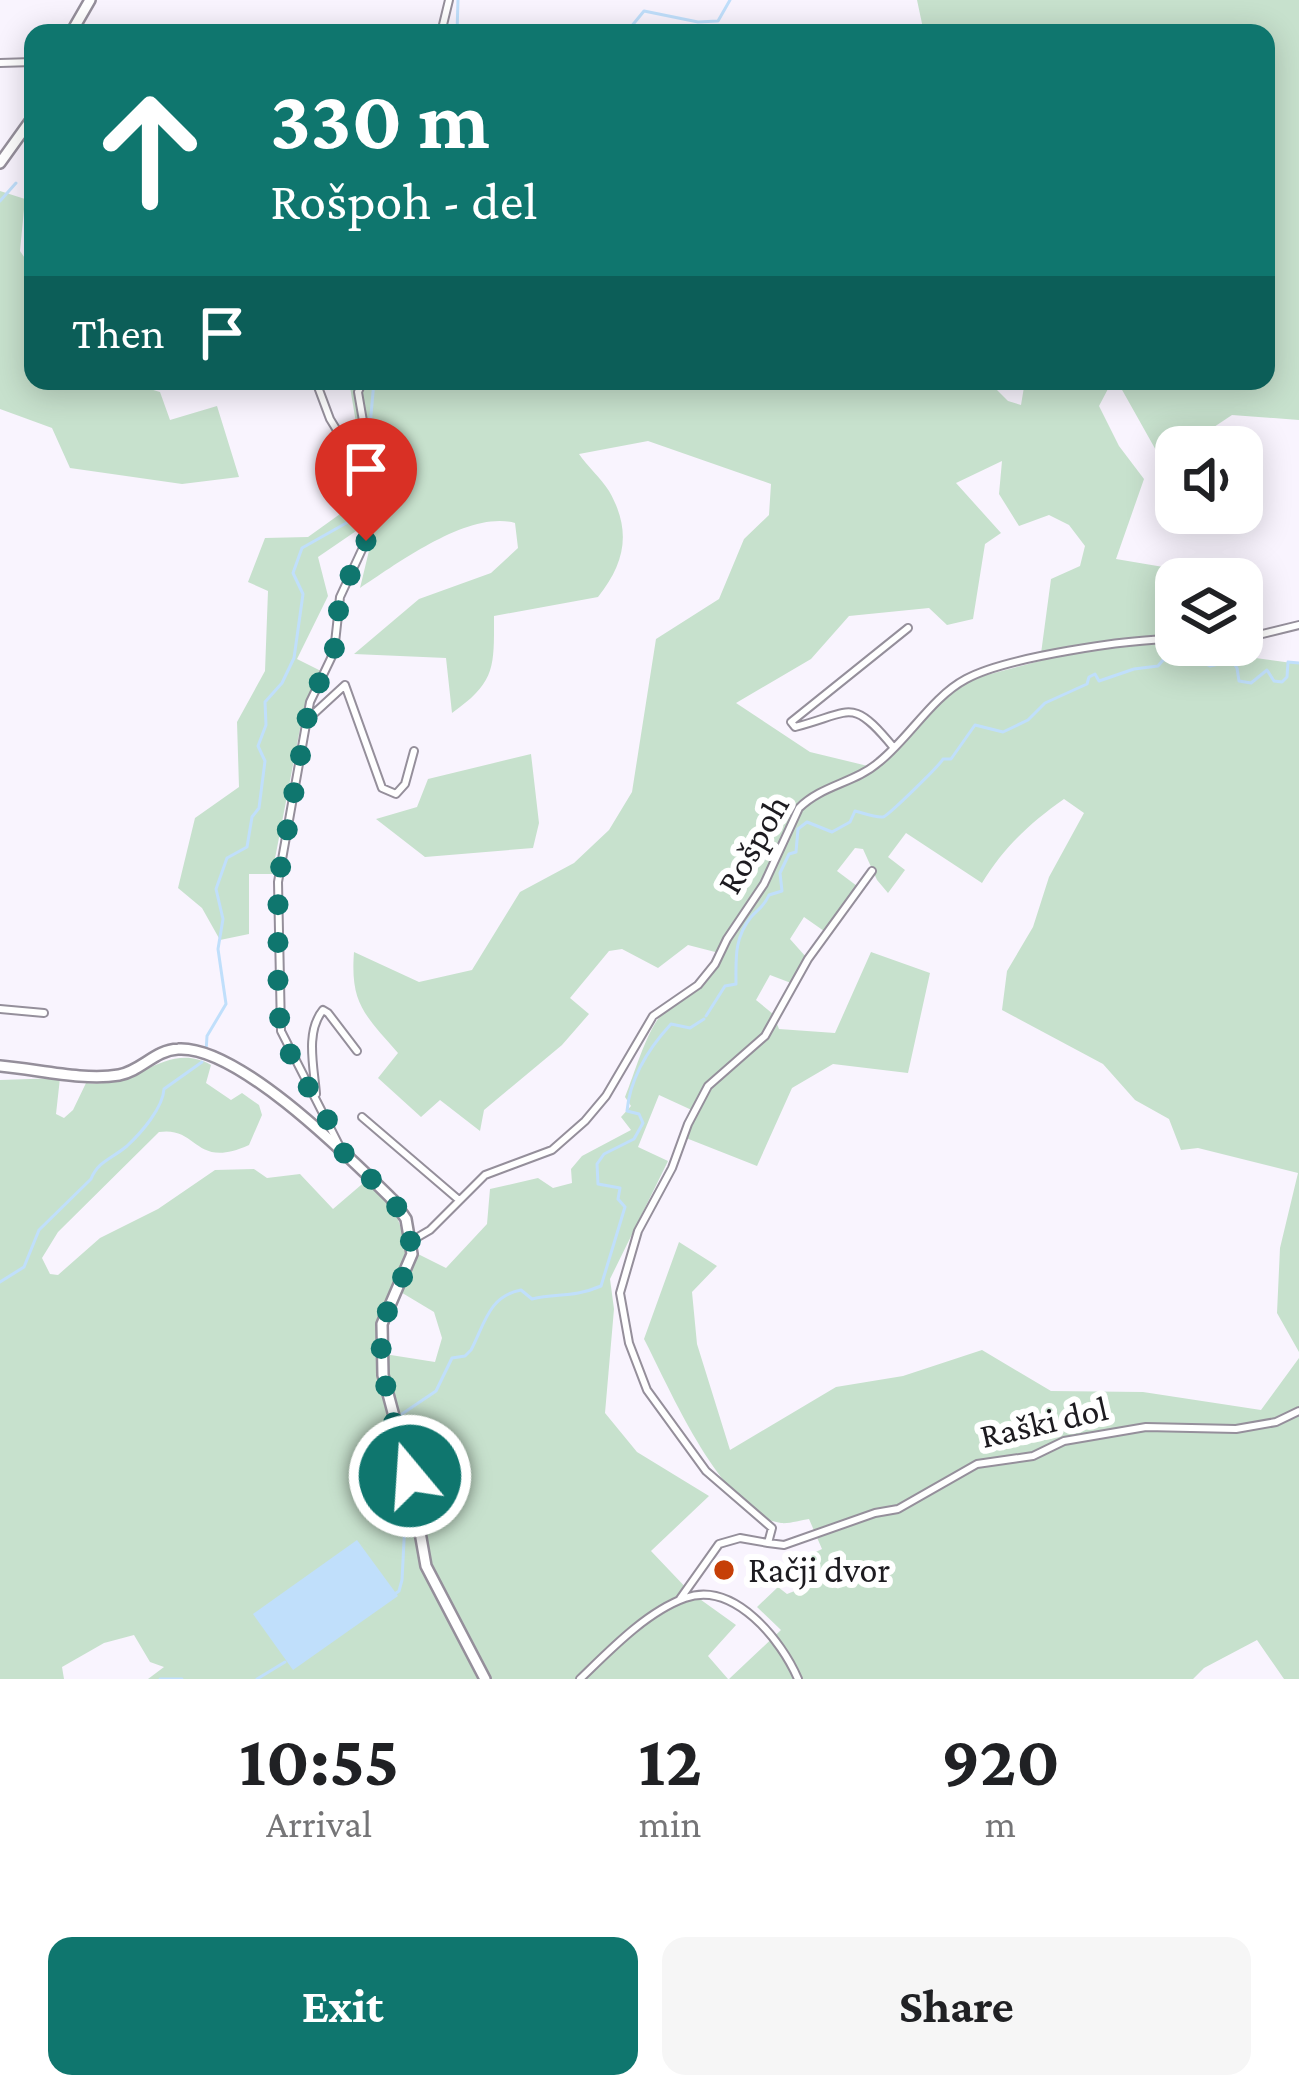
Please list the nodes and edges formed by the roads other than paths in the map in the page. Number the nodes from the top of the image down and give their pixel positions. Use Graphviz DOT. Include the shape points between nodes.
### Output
graph roads {
  1 [pos="24,130"];
  2 [pos="0,164"];
  3 [pos="319,390"];
  4 [pos="359,390"];
  5 [pos="358,466"];
  6 [pos="1299,625"];
  7 [pos="908,628"];
  8 [pos="1263,634"];
  9 [pos="1155,641"];
  10 [pos="307,720"];
  11 [pos="894,748"];
  12 [pos="413,751"];
  13 [pos="872,871"];
  14 [pos="0,1009"];
  15 [pos="44,1013"];
  16 [pos="357,1051"];
  17 [pos="0,1066"];
  18 [pos="317,1099"];
  19 [pos="362,1117"];
  20 [pos="341,1150"];
  21 [pos="459,1200"];
  22 [pos="412,1241"];
  23 [pos="1299,1412"];
  24 [pos="768,1543"];
  25 [pos="680,1599"];
  26 [pos="484,1679"];
  27 [pos="580,1679"];
  28 [pos="798,1679"];
  1 -- 2 [label="street"];
  3 -- 5 [label="street"];
  4 -- 5 [label="street"];
  5 -- 10 [label="street" via="367,522 362,555 340,597 334,652"];
  6 -- 8 [label="street"];
  7 -- 11 [label="street" via="791,722 795,728 858,712"];
  9 -- 11 [label="street, Rošpoh" via="978,674"];
  10 -- 12 [label="street" via="345,686 389,793 406,784"];
  10 -- 18 [label="street" via="278,882 278,1002 281,1031"];
  11 -- 21 [label="street, Rošpoh" via="800,808 706,978 653,1016 578,1129 552,1150 484,1175"];
  13 -- 24 [label="street" via="765,1036 708,1086 638,1231 620,1293 647,1390 706,1471 772,1528"];
  14 -- 15 [label="street"];
  16 -- 18 [label="street" via="328,1013 319,1013"];
  17 -- 20 [label="street" via="111,1076 172,1049 197,1052 263,1086"];
  18 -- 20 [label="street"];
  19 -- 21 [label="street"];
  20 -- 22 [label="street" via="393,1200"];
  21 -- 22 [label="street, Rošpoh"];
  22 -- 26 [label="street" via="382,1324 383,1375 426,1567"];
  23 -- 24 [label="street, Raški dol" via="1276,1422 1146,1427 1064,1441 1034,1456 977,1463 898,1509"];
  24 -- 25 [label="street, Raški dol" via="719,1544"];
  25 -- 27 [label="street"];
  25 -- 28 [label="street" via="716,1598 748,1613 774,1634"];
}
